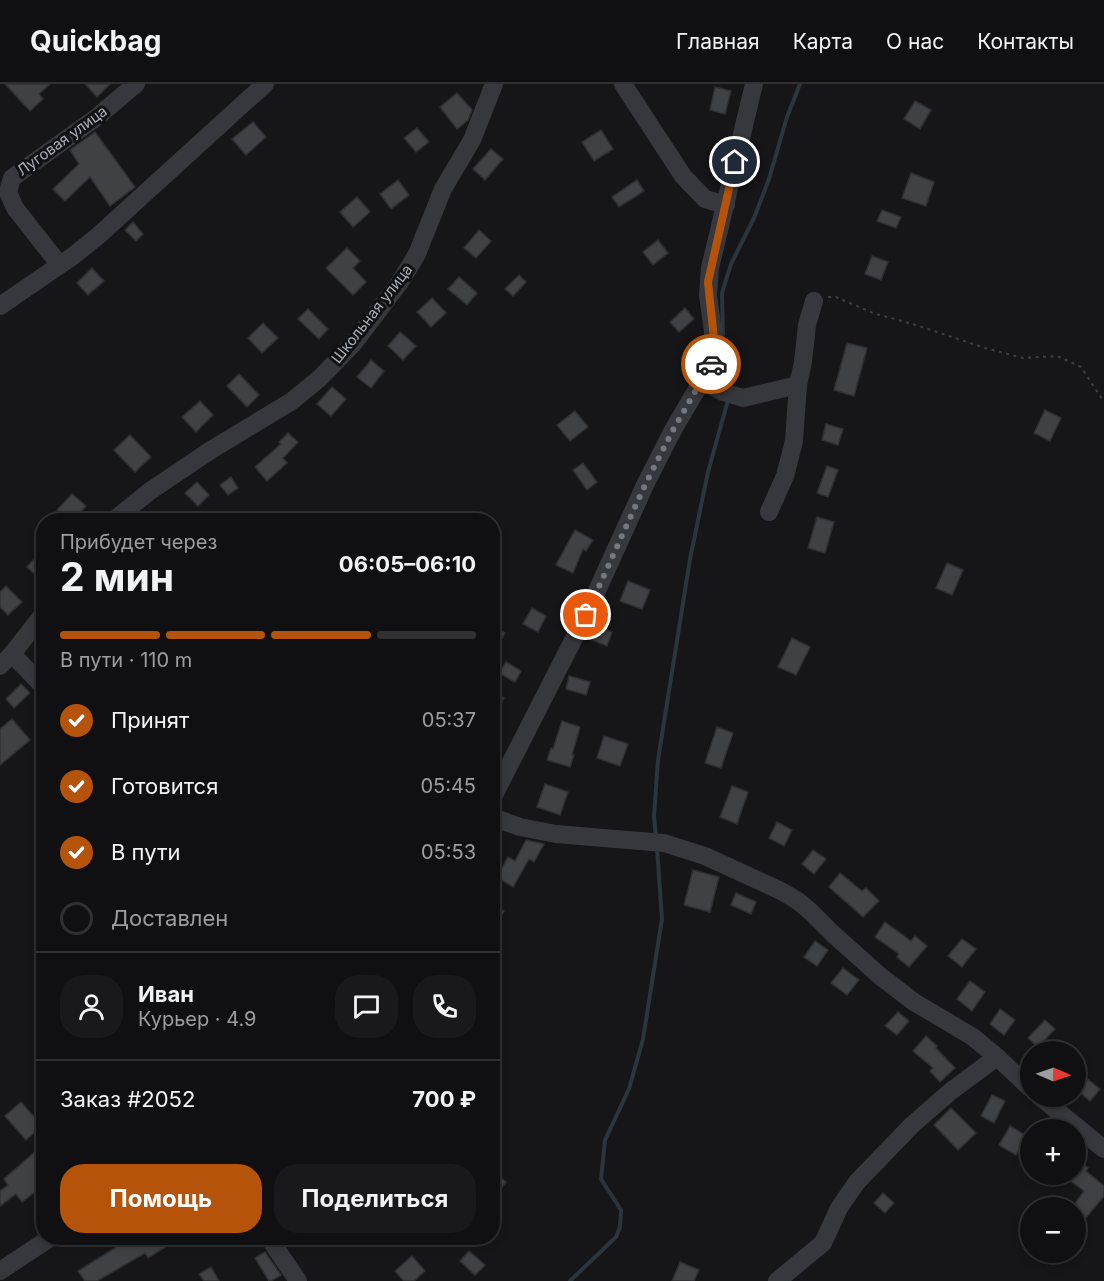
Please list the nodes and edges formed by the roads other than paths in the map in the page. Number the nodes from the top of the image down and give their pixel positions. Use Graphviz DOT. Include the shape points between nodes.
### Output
graph roads {
  1 [pos="136,84"];
  2 [pos="265,84"];
  3 [pos="494,84"];
  4 [pos="623,84"];
  5 [pos="754,84"];
  6 [pos="726,205"];
  7 [pos="59,264"];
  8 [pos="814,301"];
  9 [pos="0,306"];
  10 [pos="703,381"];
  11 [pos="798,385"];
  12 [pos="769,512"];
  13 [pos="123,513"];
  14 [pos="36,623"];
  15 [pos="6,660"];
  16 [pos="36,681"];
  17 [pos="500,783"];
  18 [pos="500,820"];
  19 [pos="997,1057"];
  20 [pos="1020,1079"];
  21 [pos="1052,1107"];
  22 [pos="1104,1149"];
  23 [pos="39,1245"];
  24 [pos="274,1245"];
  25 [pos="0,1271"];
  26 [pos="298,1281"];
  27 [pos="777,1281"];
  1 -- 7 [label="street, Луговая улица" via="12,178 9,192 15,208"];
  2 -- 7 [label="street" via="98,236"];
  3 -- 13 [label="street, Школьная улица" via="472,140 443,189 417,254 353,344 292,401 211,450"];
  4 -- 6 [label="street" via="683,176 705,199"];
  5 -- 6 [label="street"];
  6 -- 10 [label="street" via="708,282 714,354"];
  7 -- 9 [label="street"];
  8 -- 11 [label="street"];
  10 -- 11 [label="street" via="743,398"];
  10 -- 17 [label="street" via="645,485 586,615"];
  11 -- 12 [label="street" via="794,441"];
  14 -- 15 [label="street"];
  15 -- 16 [label="street"];
  18 -- 19 [label="street" via="556,834 664,843 705,856 781,891 810,911 905,996 973,1037"];
  19 -- 20 [label="street"];
  19 -- 27 [label="street" via="912,1125 857,1182 839,1208 823,1243"];
  21 -- 22 [label="street"];
  23 -- 25 [label="street"];
  24 -- 26 [label="street"];
}
